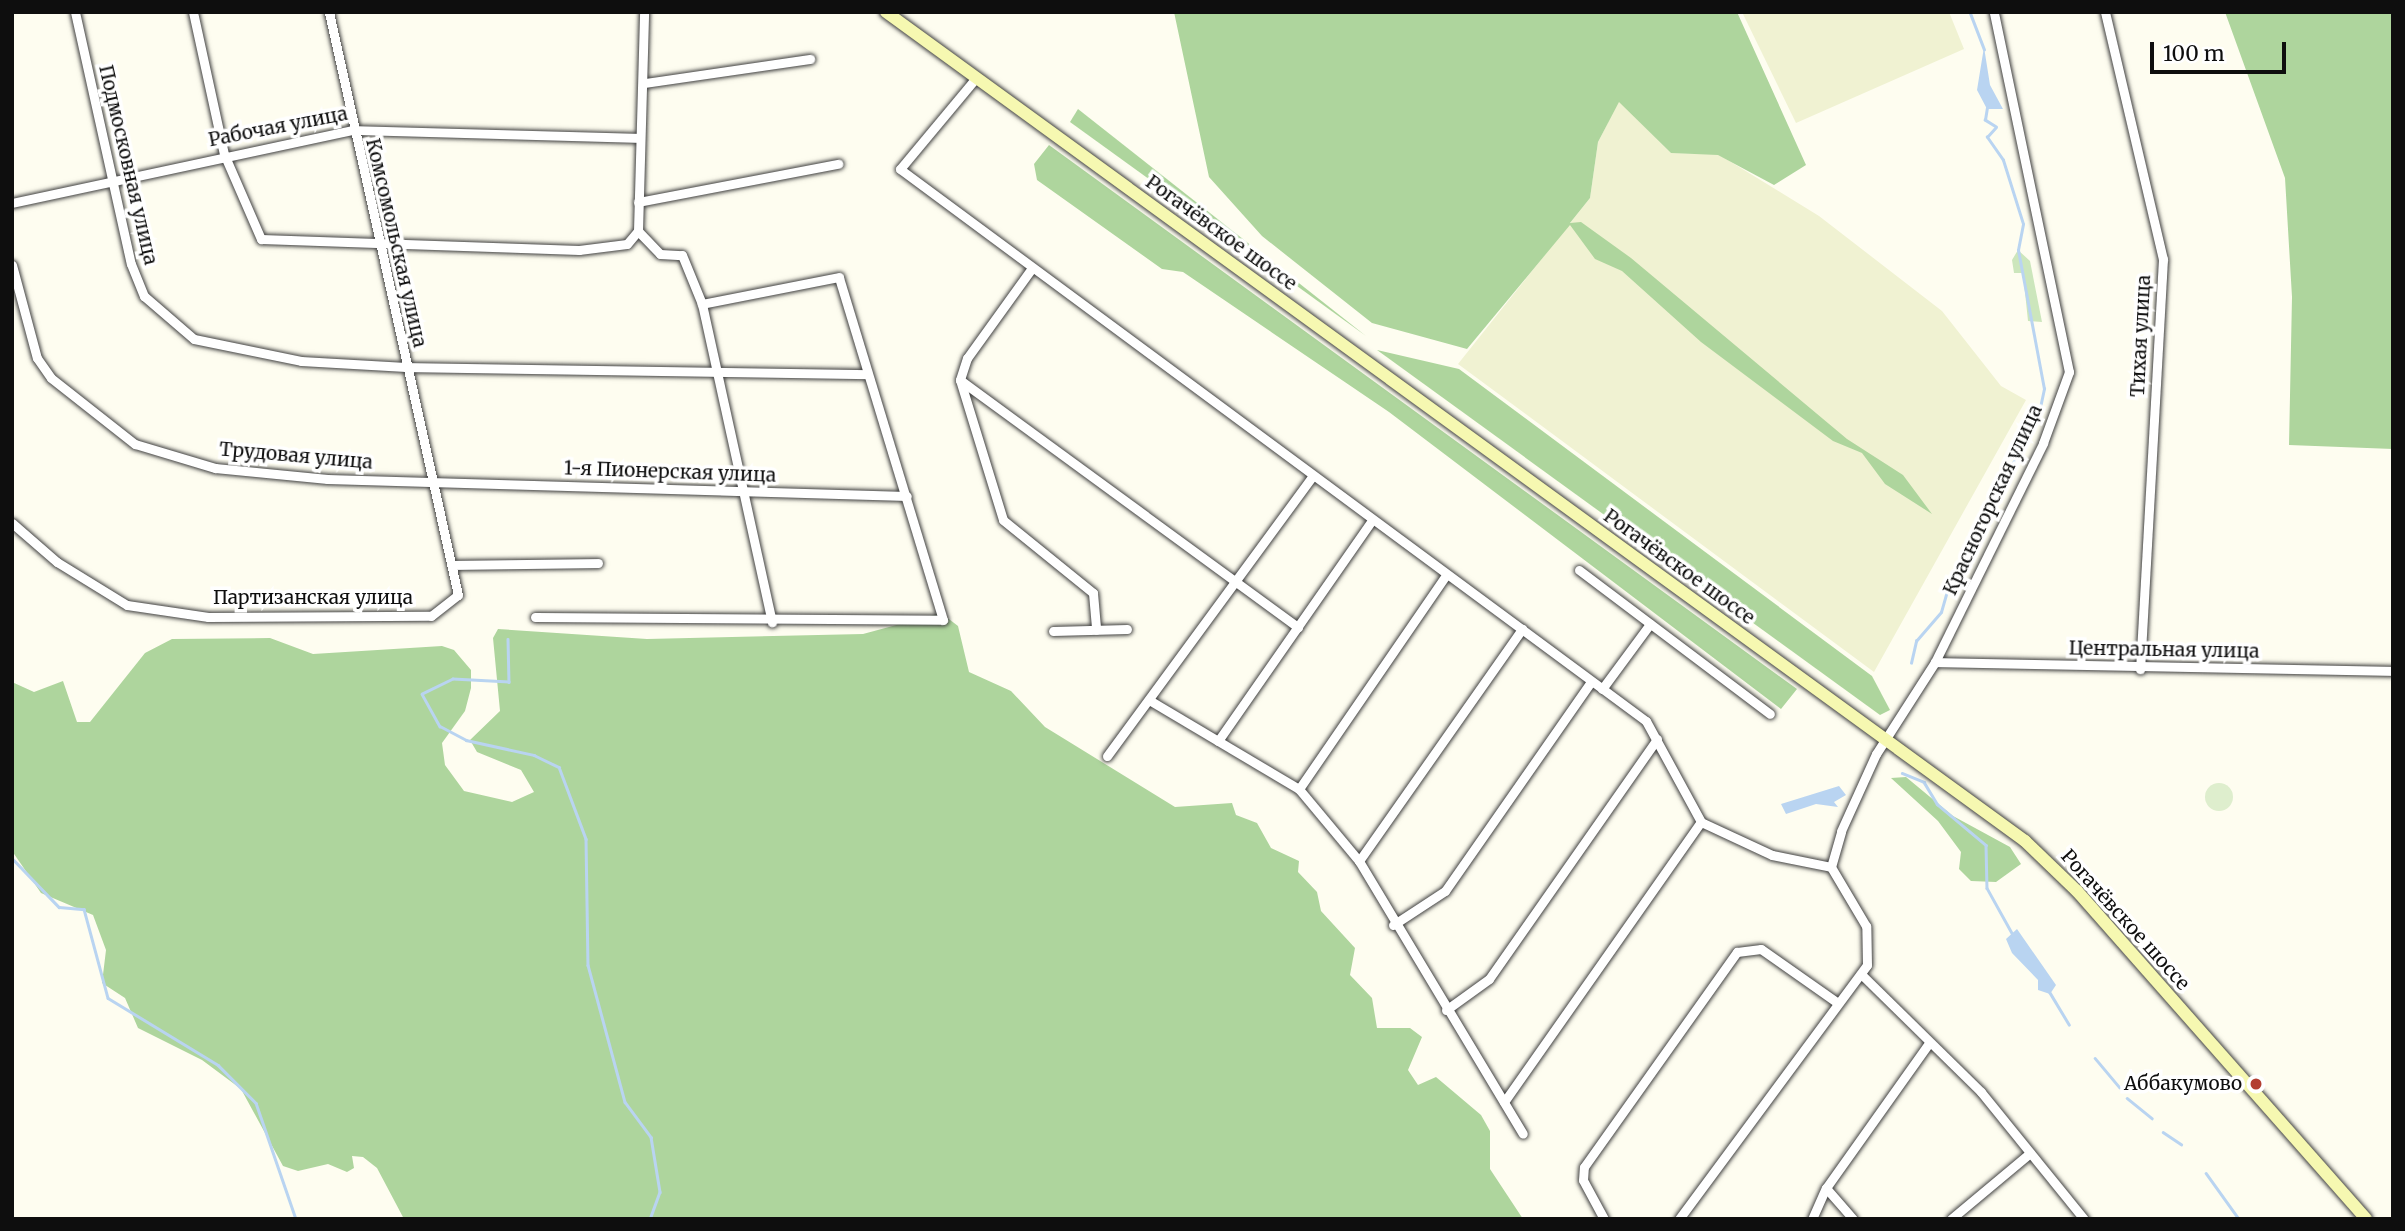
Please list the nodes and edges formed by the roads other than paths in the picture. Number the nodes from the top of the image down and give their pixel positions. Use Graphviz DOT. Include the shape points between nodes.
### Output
graph roads {
  1 [pos="75,12"];
  2 [pos="193,12"];
  3 [pos="330,12"];
  4 [pos="644,12"];
  5 [pos="887,12"];
  6 [pos="1994,12"];
  7 [pos="2105,12"];
  8 [pos="810,59"];
  9 [pos="975,79"];
  10 [pos="645,83"];
  11 [pos="353,130"];
  12 [pos="638,138"];
  13 [pos="224,154"];
  14 [pos="838,164"];
  15 [pos="112,180"];
  16 [pos="638,202"];
  17 [pos="12,203"];
  18 [pos="638,231"];
  19 [pos="380,243"];
  20 [pos="12,265"];
  21 [pos="1032,268"];
  22 [pos="702,304"];
  23 [pos="406,367"];
  24 [pos="715,372"];
  25 [pos="867,374"];
  26 [pos="960,380"];
  27 [pos="1311,478"];
  28 [pos="432,481"];
  29 [pos="744,493"];
  30 [pos="907,496"];
  31 [pos="1371,522"];
  32 [pos="12,523"];
  33 [pos="598,563"];
  34 [pos="454,565"];
  35 [pos="1579,570"];
  36 [pos="1446,575"];
  37 [pos="1235,580"];
  38 [pos="535,617"];
  39 [pos="772,622"];
  40 [pos="1650,624"];
  41 [pos="1297,627"];
  42 [pos="1126,629"];
  43 [pos="1522,629"];
  44 [pos="1096,630"];
  45 [pos="1053,631"];
  46 [pos="1935,662"];
  47 [pos="2140,669"];
  48 [pos="2393,671"];
  49 [pos="1591,682"];
  50 [pos="1602,689"];
  51 [pos="1149,700"];
  52 [pos="1770,714"];
  53 [pos="1657,739"];
  54 [pos="1218,741"];
  55 [pos="1885,741"];
  56 [pos="1107,756"];
  57 [pos="1299,789"];
  58 [pos="1701,822"];
  59 [pos="1359,861"];
  60 [pos="1831,867"];
  61 [pos="1393,925"];
  62 [pos="1861,974"];
  63 [pos="1835,1001"];
  64 [pos="1446,1010"];
  65 [pos="1929,1043"];
  66 [pos="1504,1102"];
  67 [pos="1522,1134"];
  68 [pos="2030,1153"];
  69 [pos="1826,1188"];
  70 [pos="1604,1219"];
  71 [pos="1679,1219"];
  72 [pos="1812,1219"];
  73 [pos="1853,1219"];
  74 [pos="1951,1219"];
  75 [pos="2084,1219"];
  76 [pos="2366,1219"];
  1 -- 15 [label="street, Подмосковная улица"];
  2 -- 13 [label="street"];
  3 -- 11 [label="street, Комсомольская улица"];
  4 -- 10 [label="street"];
  5 -- 9 [label="main road, Рогачёвское шоссе"];
  6 -- 46 [label="street, Красногорская улица" via="2069,372 2043,443"];
  7 -- 47 [label="street, Тихая улица" via="2163,260"];
  8 -- 10 [label="street"];
  9 -- 21 [label="street" via="900,169"];
  9 -- 55 [label="main road, Рогачёвское шоссе"];
  10 -- 12 [label="street"];
  11 -- 12 [label="street, Рабочая улица"];
  11 -- 13 [label="street, Рабочая улица"];
  11 -- 19 [label="street, Комсомольская улица"];
  12 -- 16 [label="street"];
  13 -- 15 [label="street, Рабочая улица"];
  13 -- 19 [label="street" via="261,239 304,245"];
  14 -- 16 [label="street"];
  15 -- 17 [label="street, Рабочая улица"];
  15 -- 23 [label="street, Подмосковная улица" via="135,275 144,296 172,327 194,340 301,361"];
  16 -- 18 [label="street"];
  18 -- 19 [label="street" via="627,244 579,250"];
  18 -- 22 [label="street" via="660,254 682,255"];
  19 -- 23 [label="street, Комсомольская улица"];
  20 -- 28 [label="street, Трудовая улица" via="44,368 94,418 135,444 215,468"];
  21 -- 26 [label="street" via="967,358"];
  21 -- 27 [label="street" via="1300,462"];
  22 -- 24 [label="street"];
  22 -- 25 [label="street" via="839,276"];
  23 -- 24 [label="street"];
  23 -- 28 [label="street, Комсомольская улица"];
  24 -- 25 [label="street"];
  24 -- 29 [label="street"];
  25 -- 30 [label="street"];
  26 -- 37 [label="street"];
  26 -- 44 [label="street" via="1003,520 1093,593"];
  27 -- 31 [label="street"];
  27 -- 37 [label="street"];
  28 -- 29 [label="street, 1-я Пионерская улица"];
  28 -- 34 [label="street, Партизанская улица"];
  29 -- 30 [label="street, 1-я Пионерская улица"];
  29 -- 39 [label="street"];
  30 -- 39 [label="street" via="943,620"];
  31 -- 36 [label="street"];
  31 -- 41 [label="street"];
  32 -- 34 [label="street, Партизанская улица" via="57,562 127,606 208,617 431,615 458,595"];
  33 -- 34 [label="street"];
  35 -- 40 [label="street"];
  36 -- 43 [label="street"];
  36 -- 57 [label="street"];
  37 -- 41 [label="street"];
  37 -- 51 [label="street"];
  38 -- 39 [label="street"];
  40 -- 50 [label="street"];
  40 -- 52 [label="street"];
  41 -- 54 [label="street"];
  42 -- 44 [label="street"];
  43 -- 49 [label="street"];
  43 -- 59 [label="street"];
  44 -- 45 [label="street"];
  46 -- 47 [label="street, Центральная улица"];
  46 -- 55 [label="street, Красногорская улица"];
  47 -- 48 [label="street, Центральная улица"];
  49 -- 50 [label="street"];
  49 -- 61 [label="street" via="1446,891"];
  50 -- 53 [label="street" via="1646,721"];
  51 -- 54 [label="street"];
  51 -- 56 [label="street"];
  53 -- 58 [label="street"];
  53 -- 64 [label="street" via="1489,979"];
  54 -- 57 [label="street"];
  55 -- 60 [label="street, Красногорская улица" via="1847,815"];
  55 -- 76 [label="main road, Рогачёвское шоссе" via="2056,869"];
  57 -- 59 [label="street"];
  58 -- 60 [label="street" via="1772,855"];
  58 -- 66 [label="street"];
  59 -- 61 [label="street"];
  60 -- 62 [label="street" via="1866,926 1870,950"];
  61 -- 64 [label="street"];
  62 -- 63 [label="street"];
  62 -- 65 [label="street"];
  63 -- 70 [label="street" via="1761,949 1737,952 1584,1167 1583,1180"];
  63 -- 71 [label="street"];
  64 -- 66 [label="street"];
  65 -- 68 [label="street"];
  65 -- 69 [label="street"];
  66 -- 67 [label="street"];
  68 -- 74 [label="street"];
  68 -- 75 [label="street"];
  69 -- 72 [label="street"];
  69 -- 73 [label="street"];
}
